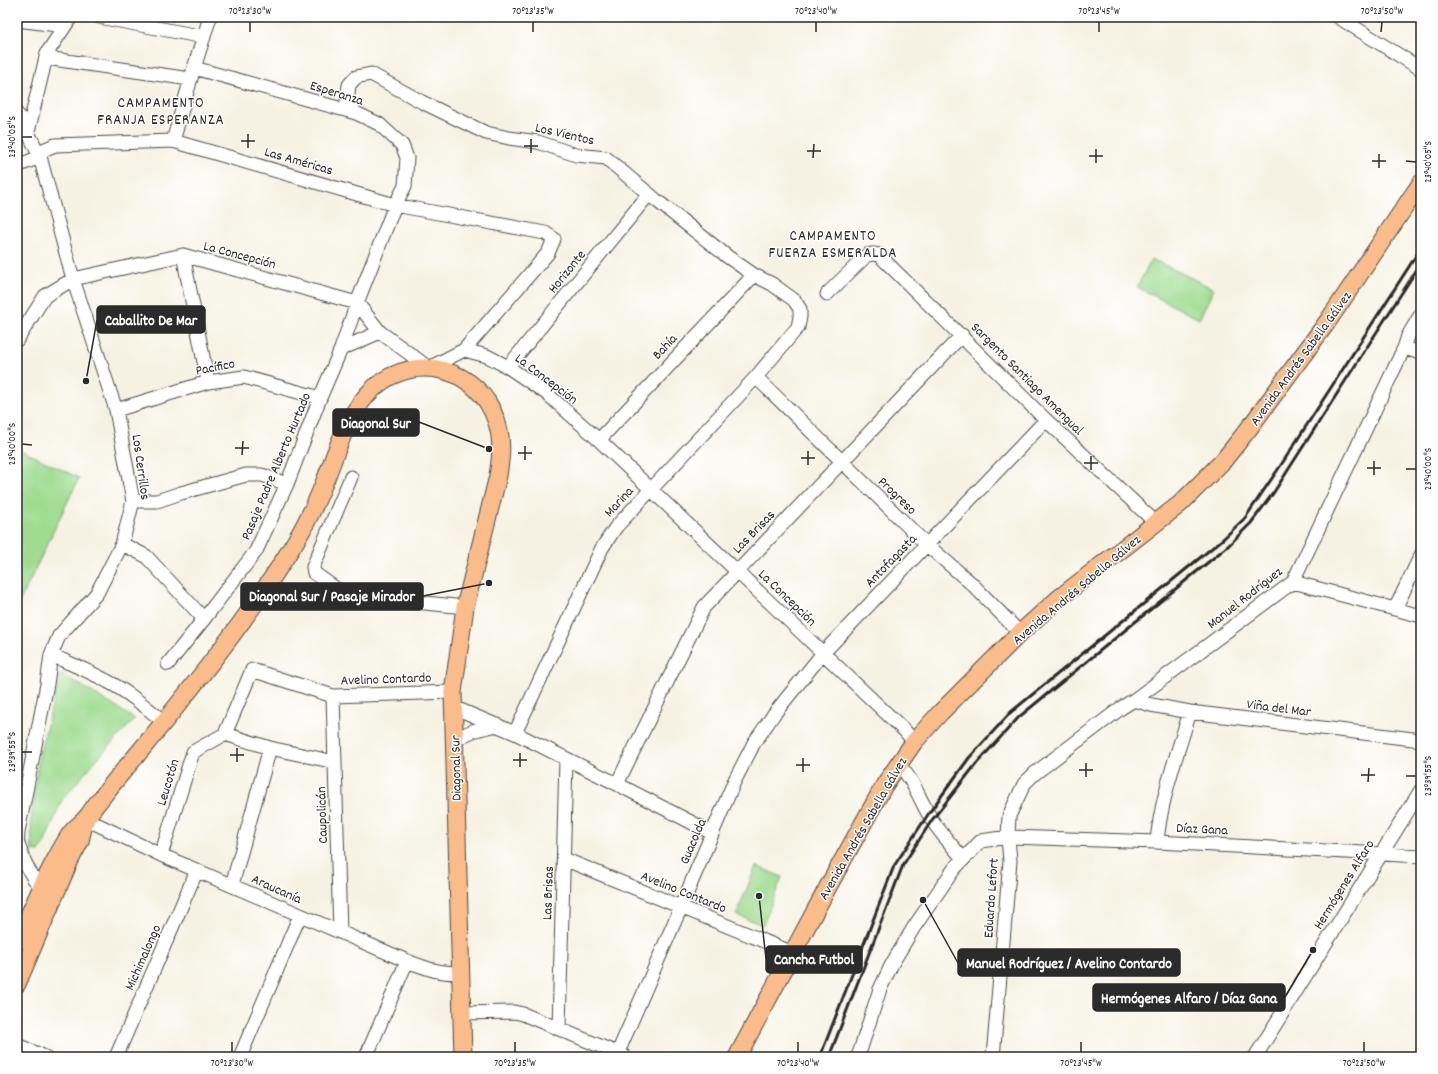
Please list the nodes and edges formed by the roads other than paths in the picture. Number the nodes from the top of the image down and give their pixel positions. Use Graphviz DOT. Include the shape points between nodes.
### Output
graph roads {
  1 [pos="99,17"];
  2 [pos="210,17"];
  3 [pos="1342,18"];
  4 [pos="17,20"];
  5 [pos="68,22"];
  6 [pos="167,23"];
  7 [pos="204,37"];
  8 [pos="46,58"];
  9 [pos="1421,69"];
  10 [pos="192,74"];
  11 [pos="356,113"];
  12 [pos="17,114"];
  13 [pos="28,132"];
  14 [pos="172,141"];
  15 [pos="40,157"];
  16 [pos="17,166"];
  17 [pos="1421,183"];
  18 [pos="649,194"];
  19 [pos="395,205"];
  20 [pos="554,239"];
  21 [pos="183,255"];
  22 [pos="754,275"];
  23 [pos="73,279"];
  24 [pos="827,294"];
  25 [pos="357,303"];
  26 [pos="1421,314"];
  27 [pos="798,327"];
  28 [pos="380,332"];
  29 [pos="962,335"];
  30 [pos="17,340"];
  31 [pos="1404,348"];
  32 [pos="341,349"];
  33 [pos="464,350"];
  34 [pos="1421,353"];
  35 [pos="508,367"];
  36 [pos="429,368"];
  37 [pos="756,377"];
  38 [pos="208,382"];
  39 [pos="320,398"];
  40 [pos="116,410"];
  41 [pos="1046,420"];
  42 [pos="599,440"];
  43 [pos="841,462"];
  44 [pos="351,477"];
  45 [pos="287,484"];
  46 [pos="652,489"];
  47 [pos="134,501"];
  48 [pos="1156,523"];
  49 [pos="122,544"];
  50 [pos="926,544"];
  51 [pos="1421,555"];
  52 [pos="738,571"];
  53 [pos="1293,582"];
  54 [pos="465,607"];
  55 [pos="1395,609"];
  56 [pos="1421,616"];
  57 [pos="204,619"];
  58 [pos="1020,633"];
  59 [pos="823,653"];
  60 [pos="50,655"];
  61 [pos="168,664"];
  62 [pos="333,696"];
  63 [pos="453,699"];
  64 [pos="1134,700"];
  65 [pos="1190,712"];
  66 [pos="164,722"];
  67 [pos="498,726"];
  68 [pos="515,733"];
  69 [pos="225,734"];
  70 [pos="1421,740"];
  71 [pos="454,742"];
  72 [pos="914,742"];
  73 [pos="270,748"];
  74 [pos="566,759"];
  75 [pos="335,762"];
  76 [pos="898,764"];
  77 [pos="617,784"];
  78 [pos="1421,790"];
  79 [pos="86,819"];
  80 [pos="712,833"];
  81 [pos="1008,837"];
  82 [pos="1157,842"];
  83 [pos="17,843"];
  84 [pos="161,854"];
  85 [pos="1382,854"];
  86 [pos="1421,856"];
  87 [pos="564,859"];
  88 [pos="963,859"];
  89 [pos="197,870"];
  90 [pos="232,885"];
  91 [pos="47,893"];
  92 [pos="682,907"];
  93 [pos="300,915"];
  94 [pos="340,932"];
  95 [pos="17,942"];
  96 [pos="793,953"];
  97 [pos="407,962"];
  98 [pos="460,973"];
  99 [pos="17,984"];
  100 [pos="461,1013"];
  101 [pos="559,1028"];
  102 [pos="17,1045"];
  103 [pos="620,1056"];
  104 [pos="45,1057"];
  105 [pos="116,1057"];
  106 [pos="240,1057"];
  107 [pos="366,1057"];
  108 [pos="463,1057"];
  109 [pos="737,1057"];
  110 [pos="858,1057"];
  111 [pos="993,1057"];
  112 [pos="1255,1057"];
  1 -- 6 [label="street"];
  2 -- 7 [label="street"];
  3 -- 9 [label="street"];
  4 -- 5 [label="street"];
  5 -- 8 [label="street"];
  6 -- 7 [label="street"];
  7 -- 10 [label="street"];
  8 -- 10 [label="street, Esperanza"];
  8 -- 13 [label="street"];
  10 -- 11 [label="street, Esperanza"];
  10 -- 14 [label="street"];
  11 -- 18 [label="street, Los Vientos" via="347,102 349,85 356,77 371,74 486,133 538,142 576,155 606,158"];
  11 -- 19 [label="street, Esperanza" via="379,124 405,152 405,186"];
  12 -- 13 [label="street"];
  13 -- 15 [label="street"];
  14 -- 15 [label="street, Las Américas" via="55,145 43,150"];
  14 -- 19 [label="street, Las Américas"];
  15 -- 16 [label="street, Las Américas"];
  15 -- 23 [label="street, Los Cerrillos"];
  17 -- 48 [label="main road, Avenida Andrés Sabella Gálvez" via="1328,321 1250,427 1209,476"];
  18 -- 22 [label="street, Los Vientos"];
  18 -- 35 [label="street, Horizonte"];
  19 -- 20 [label="street, Las Américas" via="544,233"];
  19 -- 25 [label="street, Pasaje Padre Alberto Hurtado"];
  20 -- 33 [label="street, Horizonte" via="548,253"];
  21 -- 23 [label="street, La Concepción"];
  21 -- 25 [label="street, La Concepción"];
  21 -- 38 [label="street"];
  22 -- 27 [label="street, Los Vientos" via="794,300 800,309"];
  22 -- 42 [label="street, Bahía"];
  23 -- 30 [label="street, La Concepción" via="45,296"];
  23 -- 40 [label="street, Los Cerrillos"];
  24 -- 29 [label="street, Sargento Santiago Amengual" via="867,255 879,255"];
  25 -- 28 [label="street"];
  25 -- 32 [label="street, Pasaje Padre Alberto Hurtado"];
  26 -- 31 [label="street, Manuel Rodríguez"];
  27 -- 37 [label="street, Marina"];
  28 -- 32 [label="street"];
  28 -- 36 [label="street"];
  29 -- 41 [label="street, Sargento Santiago Amengual"];
  29 -- 43 [label="street, Las Brisas"];
  31 -- 34 [label="street"];
  31 -- 53 [label="street, Manuel Rodríguez"];
  32 -- 39 [label="street, Pasaje Padre Alberto Hurtado"];
  33 -- 35 [label="street, La Concepción" via="487,356"];
  33 -- 36 [label="street"];
  35 -- 42 [label="street, La Concepción" via="546,394"];
  36 -- 54 [label="main road, Diagonal Sur" via="451,373 465,379 476,388 493,412 501,444 501,461"];
  36 -- 66 [label="main road, Diagonal Sur" via="393,375 376,386 362,400 348,421 310,514 290,551 227,642"];
  37 -- 43 [label="street, Progreso"];
  37 -- 46 [label="street, Marina"];
  38 -- 39 [label="street, Pacífico" via="244,377"];
  38 -- 40 [label="street, Pacífico"];
  39 -- 45 [label="street, Pasaje Padre Alberto Hurtado"];
  40 -- 47 [label="street, Los Cerrillos"];
  41 -- 48 [label="street, Sargento Santiago Amengual"];
  41 -- 50 [label="street, Antofagasta"];
  42 -- 46 [label="street, La Concepción"];
  43 -- 50 [label="street, Progreso"];
  43 -- 52 [label="street, Las Brisas"];
  44 -- 54 [label="street" via="313,567 314,573 345,595"];
  45 -- 47 [label="street" via="262,475 246,475 157,502"];
  45 -- 57 [label="street, Pasaje Padre Alberto Hurtado" via="256,551"];
  46 -- 52 [label="street, La Concepción"];
  46 -- 68 [label="street, Marina" via="616,527 602,548"];
  47 -- 49 [label="street, Los Cerrillos"];
  48 -- 58 [label="main road, Avenida Andrés Sabella Gálvez" via="1064,594"];
  49 -- 57 [label="street" via="146,556"];
  49 -- 60 [label="street, Los Cerrillos" via="97,593 59,636"];
  50 -- 58 [label="street, Progreso" via="972,584"];
  50 -- 59 [label="street, Antofagasta"];
  51 -- 55 [label="street"];
  52 -- 59 [label="street, La Concepción"];
  52 -- 77 [label="street, Las Brisas" via="704,607"];
  53 -- 55 [label="street"];
  53 -- 64 [label="street, Manuel Rodríguez"];
  54 -- 63 [label="main road, Diagonal Sur"];
  55 -- 56 [label="street"];
  57 -- 61 [label="street, Pasaje Padre Alberto Hurtado"];
  58 -- 72 [label="main road, Avenida Andrés Sabella Gálvez"];
  59 -- 72 [label="street, La Concepción"];
  59 -- 80 [label="street, Guacolda" via="754,743"];
  60 -- 66 [label="street" via="106,680 135,698"];
  60 -- 83 [label="street, Los Cerrillos" via="47,684"];
  62 -- 63 [label="street, Avelino Contardo"];
  62 -- 69 [label="street, Avelino Contardo" via="252,670"];
  62 -- 75 [label="street, Caupolicán"];
  63 -- 67 [label="street, Avelino Contardo"];
  63 -- 71 [label="main road, Diagonal Sur"];
  64 -- 65 [label="street, Viña del Mar"];
  64 -- 81 [label="street, Manuel Rodríguez" via="1024,784 1009,816"];
  65 -- 70 [label="street, Viña del Mar"];
  65 -- 82 [label="street" via="1163,801"];
  66 -- 79 [label="main road, Diagonal Sur"];
  67 -- 68 [label="street, Avelino Contardo"];
  67 -- 71 [label="street" via="470,732"];
  68 -- 74 [label="street, Avelino Contardo"];
  69 -- 73 [label="street"];
  69 -- 84 [label="street, Leucotón" via="193,752"];
  71 -- 98 [label="main road, Diagonal Sur"];
  72 -- 76 [label="main road, Avenida Andrés Sabella Gálvez"];
  73 -- 75 [label="street"];
  73 -- 90 [label="street"];
  74 -- 77 [label="street, Avelino Contardo"];
  74 -- 87 [label="street, Las Brisas"];
  75 -- 94 [label="street, Caupolicán"];
  76 -- 88 [label="street" via="920,795 932,820"];
  76 -- 96 [label="main road, Avenida Andrés Sabella Gálvez"];
  77 -- 80 [label="street, Avelino Contardo"];
  78 -- 85 [label="street, Hermógenes Alfaro"];
  79 -- 84 [label="street, Araucanía"];
  79 -- 91 [label="main road, Diagonal Sur" via="76,826 69,836"];
  80 -- 92 [label="street, Guacolda"];
  81 -- 82 [label="street, Díaz Gana"];
  81 -- 88 [label="street, Díaz Gana" via="981,841"];
  81 -- 111 [label="street, Eduardo Lefort" via="1010,860"];
  82 -- 85 [label="street, Díaz Gana"];
  83 -- 91 [label="street, Los Cerrillos" via="27,868"];
  84 -- 89 [label="street, Araucanía"];
  85 -- 86 [label="street, Díaz Gana"];
  85 -- 112 [label="street, Hermógenes Alfaro"];
  87 -- 92 [label="street, Avelino Contardo"];
  87 -- 101 [label="street, Las Brisas"];
  88 -- 110 [label="street" via="893,962 880,989"];
  89 -- 90 [label="street, Araucanía"];
  89 -- 105 [label="street, Michimalongo"];
  90 -- 93 [label="street, Araucanía"];
  91 -- 95 [label="main road"];
  91 -- 99 [label="main road"];
  92 -- 96 [label="street, Avelino Contardo"];
  92 -- 103 [label="street, Guacolda"];
  93 -- 94 [label="street, Araucanía"];
  93 -- 106 [label="street"];
  94 -- 97 [label="street, Araucanía"];
  96 -- 109 [label="main road, Avenida Andrés Sabella Gálvez"];
  97 -- 98 [label="street, Araucanía" via="437,972"];
  97 -- 107 [label="street"];
  98 -- 100 [label="main road, Diagonal Sur"];
  100 -- 101 [label="street" via="514,1012"];
  100 -- 108 [label="main road, Diagonal Sur"];
  101 -- 103 [label="street"];
  102 -- 104 [label="street"];
}
